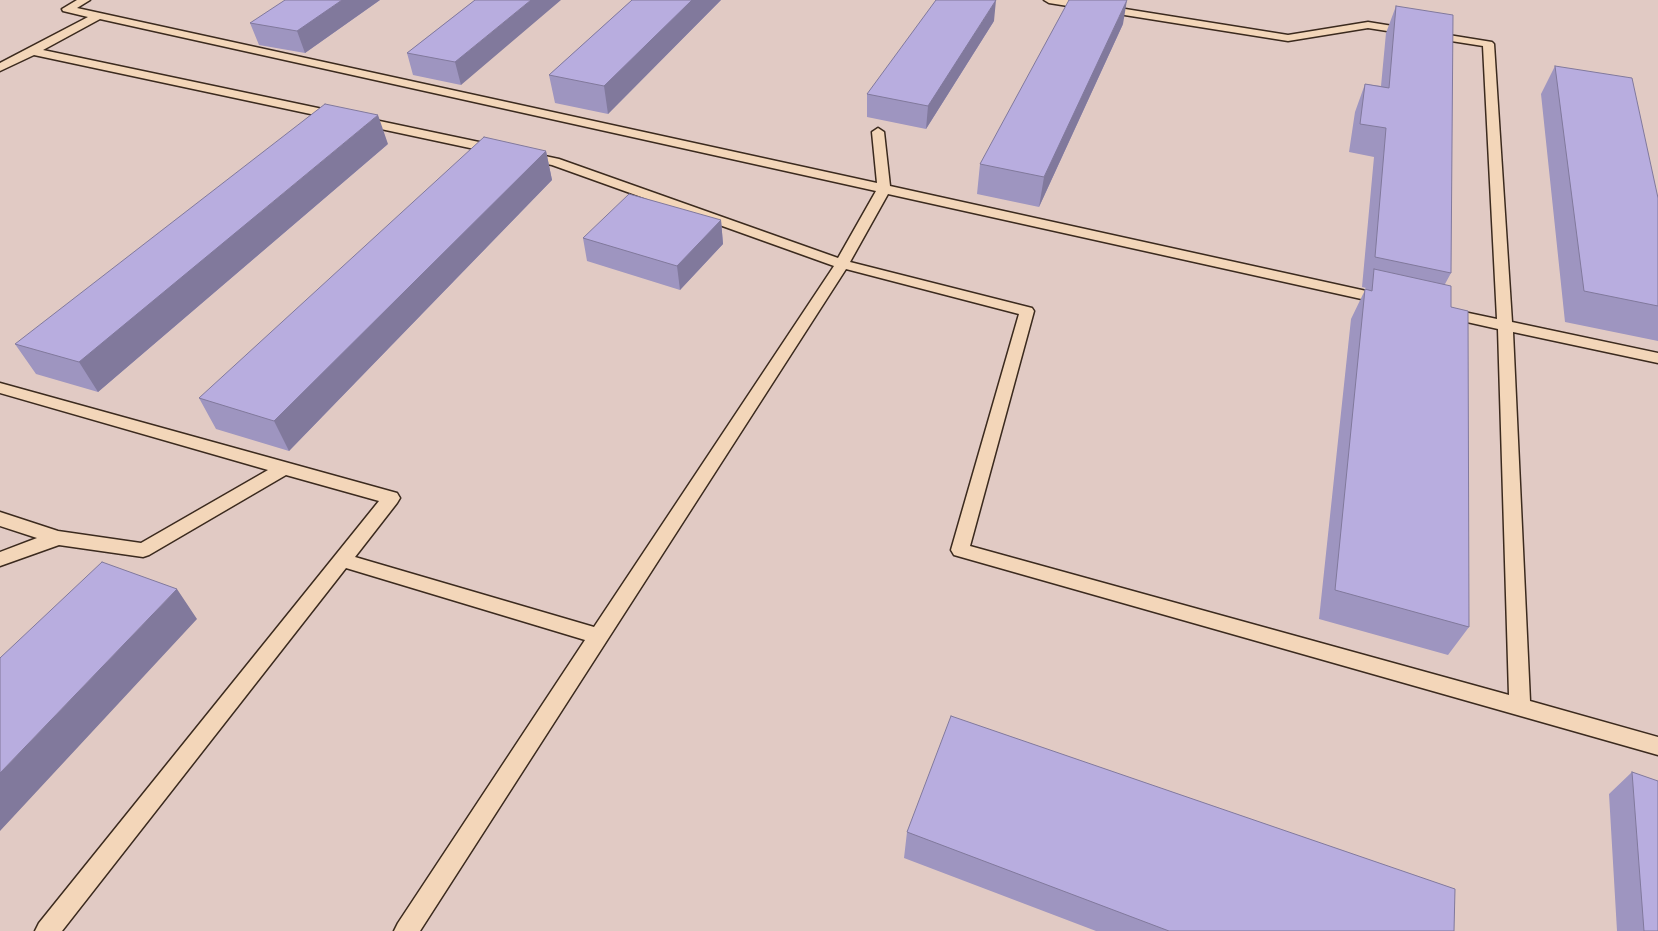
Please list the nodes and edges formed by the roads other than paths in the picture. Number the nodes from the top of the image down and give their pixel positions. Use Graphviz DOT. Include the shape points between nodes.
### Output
graph roads {
  1 [pos="85,0"];
  2 [pos="1049,0"];
  3 [pos="98,16"];
  4 [pos="33,51"];
  5 [pos="0,68"];
  6 [pos="878,132"];
  7 [pos="884,189"];
  8 [pos="842,264"];
  9 [pos="1396,302"];
  10 [pos="1435,310"];
  11 [pos="1505,326"];
  12 [pos="1658,358"];
  13 [pos="0,388"];
  14 [pos="284,468"];
  15 [pos="0,519"];
  16 [pos="58,538"];
  17 [pos="0,559"];
  18 [pos="342,560"];
  19 [pos="598,636"];
  20 [pos="1520,707"];
  21 [pos="1658,746"];
  22 [pos="47,931"];
  23 [pos="406,931"];
  1 -- 3 [label="lane" via="67,9"];
  2 -- 11 [label="lane" via="1288,38 1368,25 1488,44"];
  3 -- 4 [label="lane"];
  3 -- 7 [label="lane"];
  4 -- 5 [label="lane"];
  4 -- 8 [label="lane" via="555,162"];
  6 -- 7 [label="lane"];
  7 -- 8 [label="lane"];
  7 -- 9 [label="lane"];
  8 -- 19 [label="lane"];
  8 -- 20 [label="lane" via="1026,311 960,550"];
  10 -- 11 [label="lane"];
  11 -- 12 [label="lane"];
  11 -- 20 [label="lane"];
  13 -- 14 [label="lane"];
  14 -- 16 [label="lane" via="143,550"];
  14 -- 18 [label="lane" via="391,498"];
  15 -- 16 [label="lane"];
  16 -- 17 [label="lane"];
  18 -- 19 [label="lane"];
  18 -- 22 [label="lane"];
  19 -- 23 [label="lane"];
  20 -- 21 [label="lane"];
}
